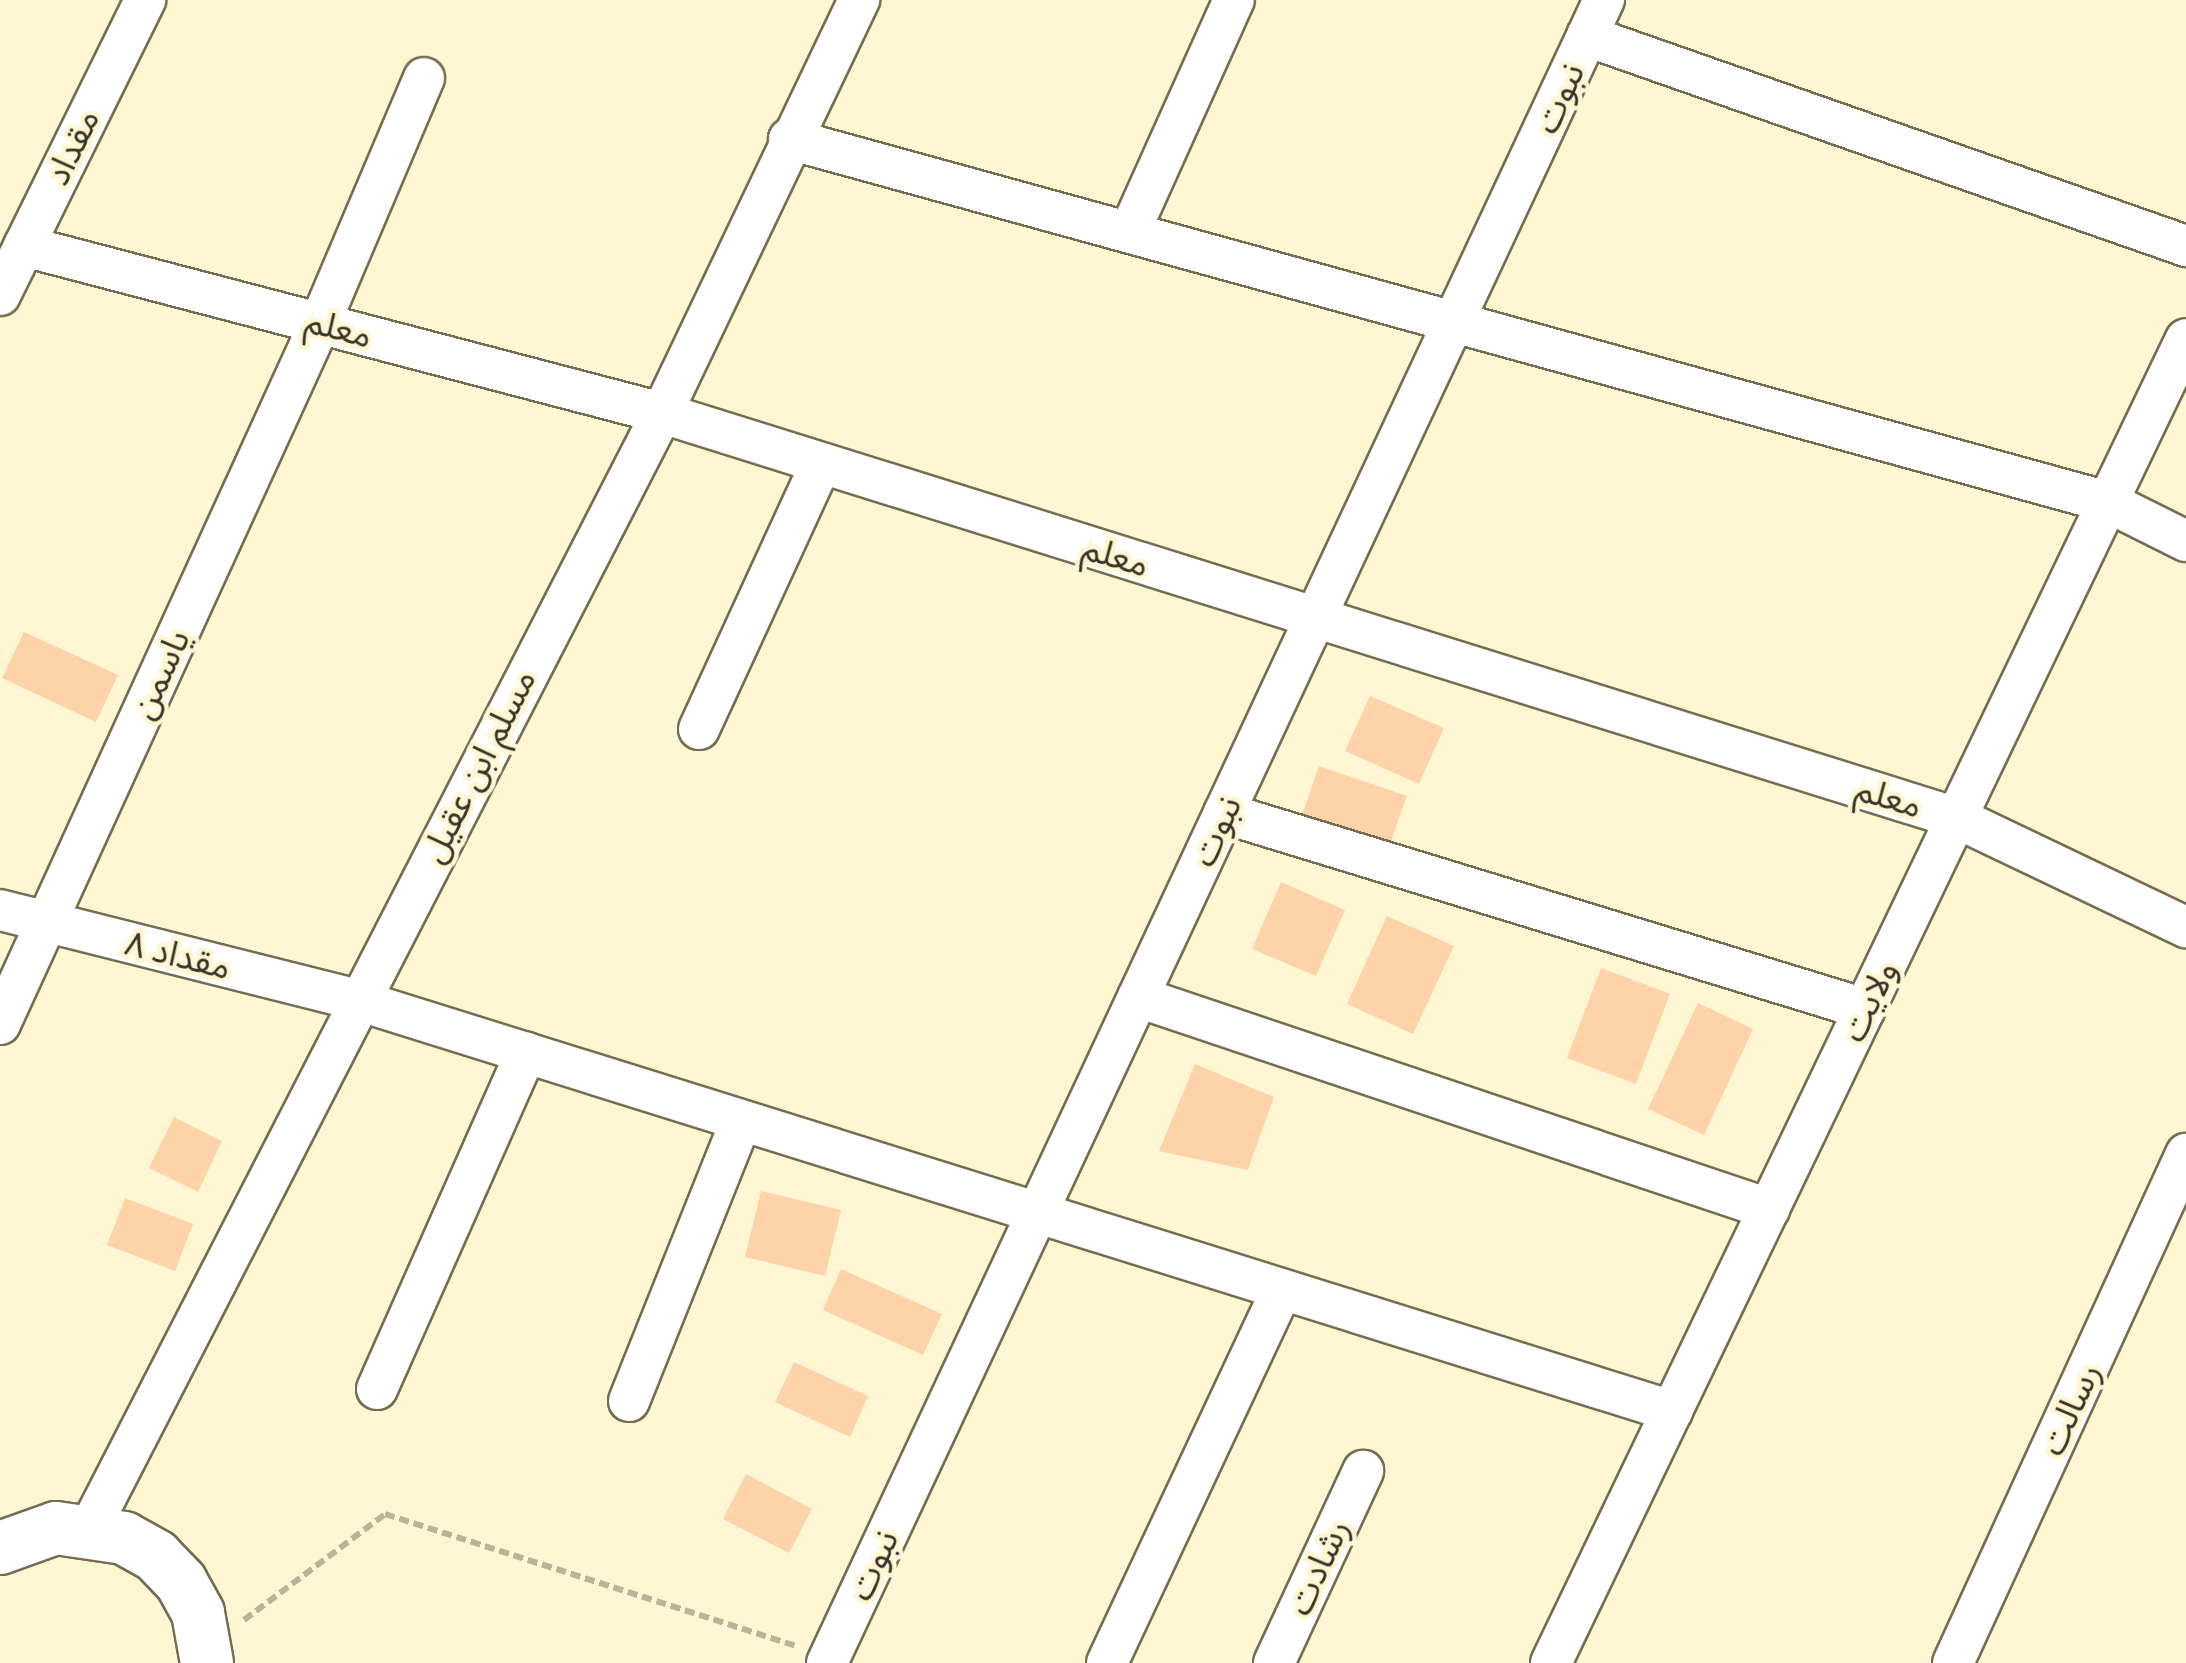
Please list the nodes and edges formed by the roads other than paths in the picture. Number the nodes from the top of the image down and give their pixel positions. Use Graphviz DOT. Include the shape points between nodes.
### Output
graph roads {
  1 [pos="144,0"];
  2 [pos="859,0"];
  3 [pos="1234,0"];
  4 [pos="1604,0"];
  5 [pos="1587,36"];
  6 [pos="424,78"];
  7 [pos="789,140"];
  8 [pos="1130,231"];
  9 [pos="24,246"];
  10 [pos="2186,246"];
  11 [pos="0,295"];
  12 [pos="320,323"];
  13 [pos="1452,324"];
  14 [pos="2186,339"];
  15 [pos="662,413"];
  16 [pos="821,464"];
  17 [pos="2108,502"];
  18 [pos="2186,541"];
  19 [pos="1316,618"];
  20 [pos="698,729"];
  21 [pos="1224,813"];
  22 [pos="1956,818"];
  23 [pos="0,910"];
  24 [pos="47,922"];
  25 [pos="2186,927"];
  26 [pos="1138,997"];
  27 [pos="356,1000"];
  28 [pos="1865,1009"];
  29 [pos="0,1024"];
  30 [pos="526,1053"];
  31 [pos="741,1122"];
  32 [pos="2186,1154"];
  33 [pos="1769,1210"];
  34 [pos="1037,1214"];
  35 [pos="1281,1291"];
  36 [pos="377,1389"];
  37 [pos="629,1401"];
  38 [pos="1672,1411"];
  39 [pos="1363,1471"];
  40 [pos="90,1528"];
  41 [pos="0,1548"];
  42 [pos="207,1656"];
  43 [pos="829,1660"];
  44 [pos="1107,1663"];
  45 [pos="1274,1663"];
  46 [pos="1551,1663"];
  47 [pos="1953,1663"];
  1 -- 9 [label="street, مقداد"];
  2 -- 7 [label="street, مسلم ابن عقیل"];
  3 -- 8 [label="street"];
  4 -- 5 [label="street, نبوت"];
  5 -- 10 [label="street"];
  5 -- 13 [label="street, نبوت"];
  6 -- 12 [label="street, یاسمن"];
  7 -- 8 [label="street"];
  7 -- 15 [label="street, مسلم ابن عقیل"];
  8 -- 13 [label="street"];
  9 -- 11 [label="street, مقداد"];
  9 -- 12 [label="street, معلم"];
  12 -- 15 [label="street, معلم"];
  12 -- 24 [label="street, یاسمن"];
  13 -- 17 [label="street"];
  13 -- 19 [label="street, نبوت"];
  14 -- 17 [label="street, ولایت"];
  15 -- 16 [label="street, معلم"];
  15 -- 27 [label="street, مسلم ابن عقیل"];
  16 -- 19 [label="street, معلم"];
  16 -- 20 [label="street"];
  17 -- 18 [label="street"];
  17 -- 22 [label="street, ولایت"];
  19 -- 21 [label="street, نبوت"];
  19 -- 22 [label="street, معلم"];
  21 -- 26 [label="street, نبوت"];
  21 -- 28 [label="street"];
  22 -- 25 [label="street, معلم"];
  22 -- 28 [label="street, ولایت"];
  23 -- 24 [label="street, مقداد ۸"];
  24 -- 27 [label="street, مقداد ۸"];
  24 -- 29 [label="street, یاسمن"];
  26 -- 33 [label="street"];
  26 -- 34 [label="street, نبوت"];
  27 -- 30 [label="street, مقداد ۸"];
  27 -- 40 [label="street, مسلم ابن عقیل"];
  28 -- 33 [label="street, ولایت"];
  30 -- 31 [label="street, مقداد ۸"];
  30 -- 36 [label="street"];
  31 -- 34 [label="street, مقداد ۸"];
  31 -- 37 [label="street"];
  32 -- 47 [label="street, رسالت"];
  33 -- 38 [label="street, ولایت"];
  34 -- 35 [label="street, مقداد ۸"];
  34 -- 43 [label="street, نبوت"];
  35 -- 38 [label="street, مقداد ۸"];
  35 -- 44 [label="street"];
  38 -- 46 [label="street, ولایت"];
  39 -- 45 [label="street, رشادت"];
  40 -- 41 [label="street" via="56,1528"];
  40 -- 42 [label="street" via="156,1556 198,1613"];
}
